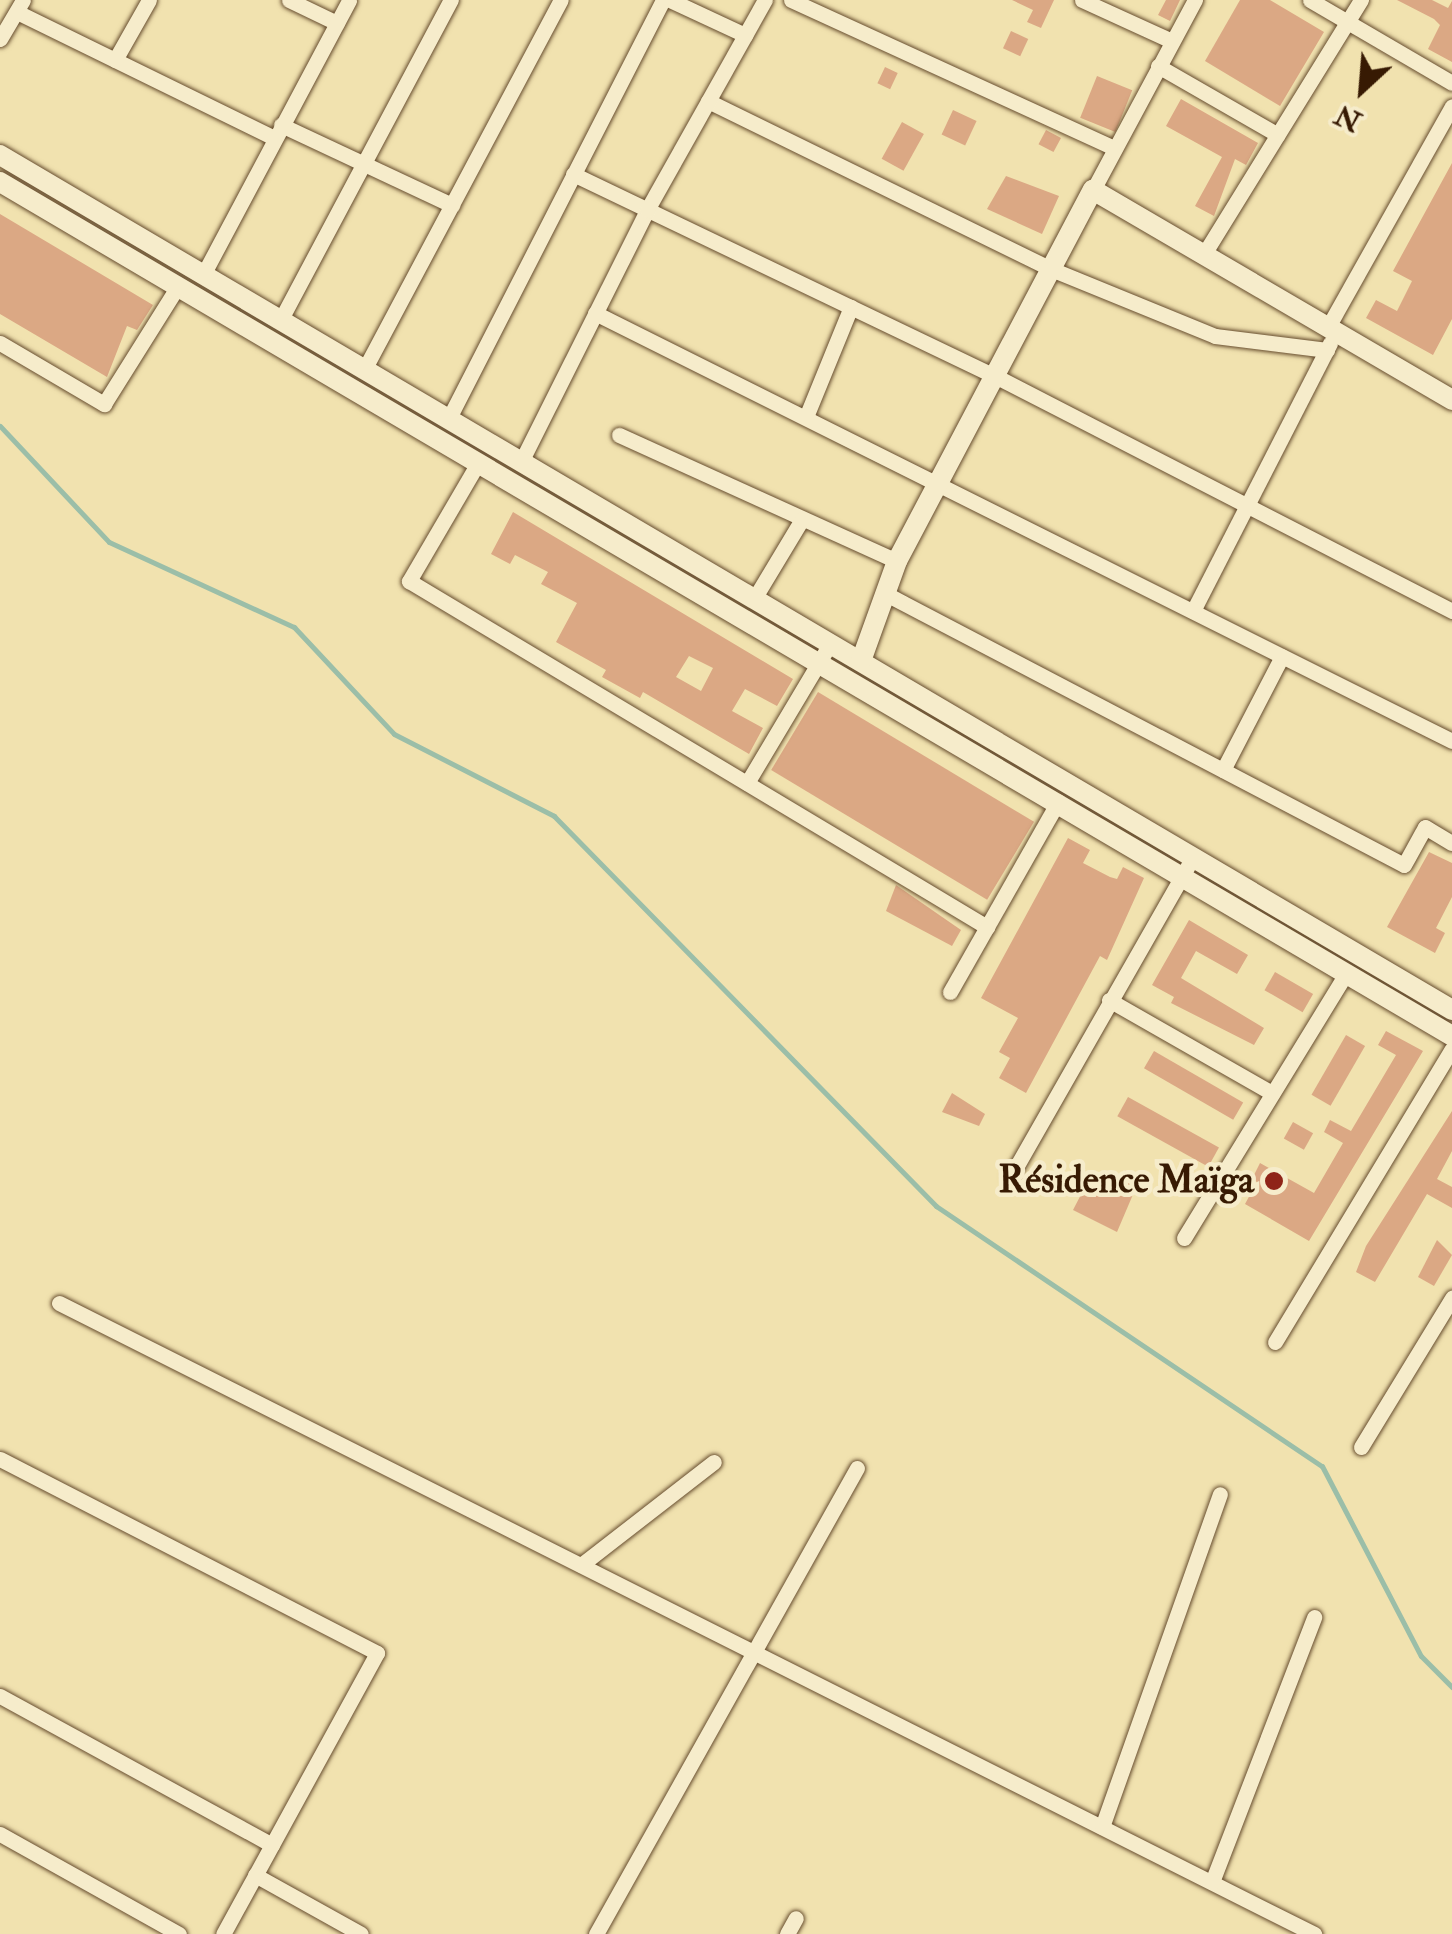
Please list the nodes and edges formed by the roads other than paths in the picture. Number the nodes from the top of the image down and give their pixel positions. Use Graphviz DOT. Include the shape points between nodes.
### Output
graph roads {
  1 [pos="148,0"];
  2 [pos="289,0"];
  3 [pos="349,0"];
  4 [pos="451,0"];
  5 [pos="561,0"];
  6 [pos="666,0"];
  7 [pos="765,0"];
  8 [pos="791,0"];
  9 [pos="1082,0"];
  10 [pos="1195,0"];
  11 [pos="1310,0"];
  12 [pos="1361,0"];
  13 [pos="20,6"];
  14 [pos="336,22"];
  15 [pos="1348,22"];
  16 [pos="746,35"];
  17 [pos="0,39"];
  18 [pos="1172,41"];
  19 [pos="115,60"];
  20 [pos="1158,66"];
  21 [pos="1452,83"];
  22 [pos="708,101"];
  23 [pos="1452,106"];
  24 [pos="277,132"];
  25 [pos="1278,135"];
  26 [pos="1115,148"];
  27 [pos="0,156"];
  28 [pos="362,163"];
  29 [pos="572,174"];
  30 [pos="0,182"];
  31 [pos="1093,190"];
  32 [pos="452,206"];
  33 [pos="647,210"];
  34 [pos="1204,254"];
  35 [pos="1051,269"];
  36 [pos="203,275"];
  37 [pos="178,286"];
  38 [pos="851,307"];
  39 [pos="595,312"];
  40 [pos="280,321"];
  41 [pos="1330,336"];
  42 [pos="0,343"];
  43 [pos="364,370"];
  44 [pos="994,376"];
  45 [pos="1450,393"];
  46 [pos="806,417"];
  47 [pos="448,420"];
  48 [pos="619,435"];
  49 [pos="521,462"];
  50 [pos="478,463"];
  51 [pos="938,483"];
  52 [pos="1247,506"];
  53 [pos="802,518"];
  54 [pos="896,561"];
  55 [pos="888,595"];
  56 [pos="754,600"];
  57 [pos="1193,611"];
  58 [pos="1452,612"];
  59 [pos="830,644"];
  60 [pos="1282,656"];
  61 [pos="861,661"];
  62 [pos="819,664"];
  63 [pos="1452,741"];
  64 [pos="1223,770"];
  65 [pos="747,783"];
  66 [pos="1058,802"];
  67 [pos="1452,843"];
  68 [pos="1192,857"];
  69 [pos="1181,876"];
  70 [pos="987,927"];
  71 [pos="1346,974"];
  72 [pos="950,992"];
  73 [pos="1110,1000"];
  74 [pos="1452,1010"];
  75 [pos="1452,1036"];
  76 [pos="1452,1049"];
  77 [pos="1272,1093"];
  78 [pos="1011,1176"];
  79 [pos="1184,1238"];
  80 [pos="1452,1298"];
  81 [pos="59,1304"];
  82 [pos="1275,1342"];
  83 [pos="1361,1447"];
  84 [pos="0,1459"];
  85 [pos="714,1462"];
  86 [pos="857,1468"];
  87 [pos="1220,1494"];
  88 [pos="580,1565"];
  89 [pos="1314,1617"];
  90 [pos="754,1652"];
  91 [pos="0,1696"];
  92 [pos="1102,1828"];
  93 [pos="0,1834"];
  94 [pos="272,1845"];
  95 [pos="255,1875"];
  96 [pos="1212,1882"];
  97 [pos="796,1918"];
  98 [pos="179,1934"];
  99 [pos="223,1934"];
  100 [pos="360,1934"];
  101 [pos="596,1934"];
  102 [pos="788,1934"];
  103 [pos="1314,1934"];
  1 -- 19 [label="street"];
  2 -- 14 [label="street"];
  3 -- 14 [label="street"];
  4 -- 28 [label="street"];
  5 -- 32 [label="street"];
  6 -- 16 [label="street"];
  6 -- 29 [label="street"];
  7 -- 16 [label="street"];
  8 -- 26 [label="street"];
  9 -- 18 [label="street"];
  10 -- 18 [label="street"];
  11 -- 15 [label="street"];
  12 -- 15 [label="street"];
  13 -- 17 [label="street"];
  13 -- 19 [label="street"];
  14 -- 24 [label="street"];
  15 -- 21 [label="street"];
  15 -- 25 [label="street"];
  16 -- 22 [label="street"];
  18 -- 20 [label="street"];
  19 -- 24 [label="street"];
  20 -- 25 [label="street"];
  20 -- 26 [label="street"];
  22 -- 33 [label="street"];
  22 -- 35 [label="street"];
  23 -- 41 [label="street"];
  24 -- 28 [label="street"];
  24 -- 36 [label="street"];
  25 -- 34 [label="street"];
  26 -- 31 [label="street"];
  27 -- 36 [label="street"];
  28 -- 32 [label="street"];
  28 -- 40 [label="street"];
  29 -- 33 [label="street"];
  29 -- 47 [label="street"];
  30 -- 37 [label="street"];
  31 -- 34 [label="street"];
  31 -- 35 [label="street"];
  32 -- 43 [label="street"];
  33 -- 38 [label="street"];
  33 -- 39 [label="street"];
  34 -- 41 [label="street"];
  35 -- 41 [label="street" via="1216,336"];
  35 -- 44 [label="street"];
  36 -- 40 [label="street"];
  37 -- 42 [label="street" via="104,404"];
  37 -- 50 [label="street"];
  38 -- 44 [label="street"];
  38 -- 46 [label="street"];
  39 -- 46 [label="street"];
  39 -- 49 [label="street"];
  40 -- 43 [label="street"];
  41 -- 45 [label="street"];
  41 -- 52 [label="street"];
  43 -- 47 [label="street"];
  44 -- 51 [label="street"];
  44 -- 52 [label="street"];
  46 -- 51 [label="street"];
  47 -- 49 [label="street"];
  48 -- 53 [label="street"];
  49 -- 56 [label="street"];
  50 -- 62 [label="street"];
  50 -- 65 [label="street" via="409,581"];
  51 -- 54 [label="street"];
  51 -- 57 [label="street"];
  52 -- 57 [label="street"];
  52 -- 58 [label="street"];
  53 -- 54 [label="street"];
  53 -- 56 [label="street"];
  54 -- 55 [label="street"];
  55 -- 61 [label="street"];
  55 -- 64 [label="street"];
  56 -- 59 [label="street"];
  57 -- 60 [label="street"];
  59 -- 61 [label="street"];
  59 -- 62 [label="street"];
  60 -- 63 [label="street"];
  60 -- 64 [label="street"];
  61 -- 68 [label="street"];
  62 -- 65 [label="street"];
  62 -- 66 [label="street"];
  64 -- 67 [label="street" via="1404,864 1425,828"];
  65 -- 70 [label="street"];
  66 -- 69 [label="street"];
  66 -- 70 [label="street"];
  68 -- 69 [label="street"];
  68 -- 74 [label="street"];
  69 -- 71 [label="street"];
  69 -- 73 [label="street"];
  70 -- 72 [label="street"];
  71 -- 75 [label="street"];
  71 -- 77 [label="street"];
  73 -- 77 [label="street"];
  73 -- 78 [label="street"];
  76 -- 82 [label="street"];
  77 -- 79 [label="street"];
  80 -- 83 [label="street"];
  81 -- 88 [label="street"];
  84 -- 94 [label="street" via="377,1653"];
  85 -- 88 [label="street"];
  86 -- 90 [label="street"];
  87 -- 92 [label="street"];
  88 -- 90 [label="street"];
  89 -- 96 [label="street"];
  90 -- 92 [label="street"];
  90 -- 101 [label="street"];
  91 -- 94 [label="street"];
  92 -- 96 [label="street"];
  93 -- 98 [label="street"];
  94 -- 95 [label="street"];
  95 -- 99 [label="street"];
  95 -- 100 [label="street"];
  96 -- 103 [label="street"];
  97 -- 102 [label="street"];
}
